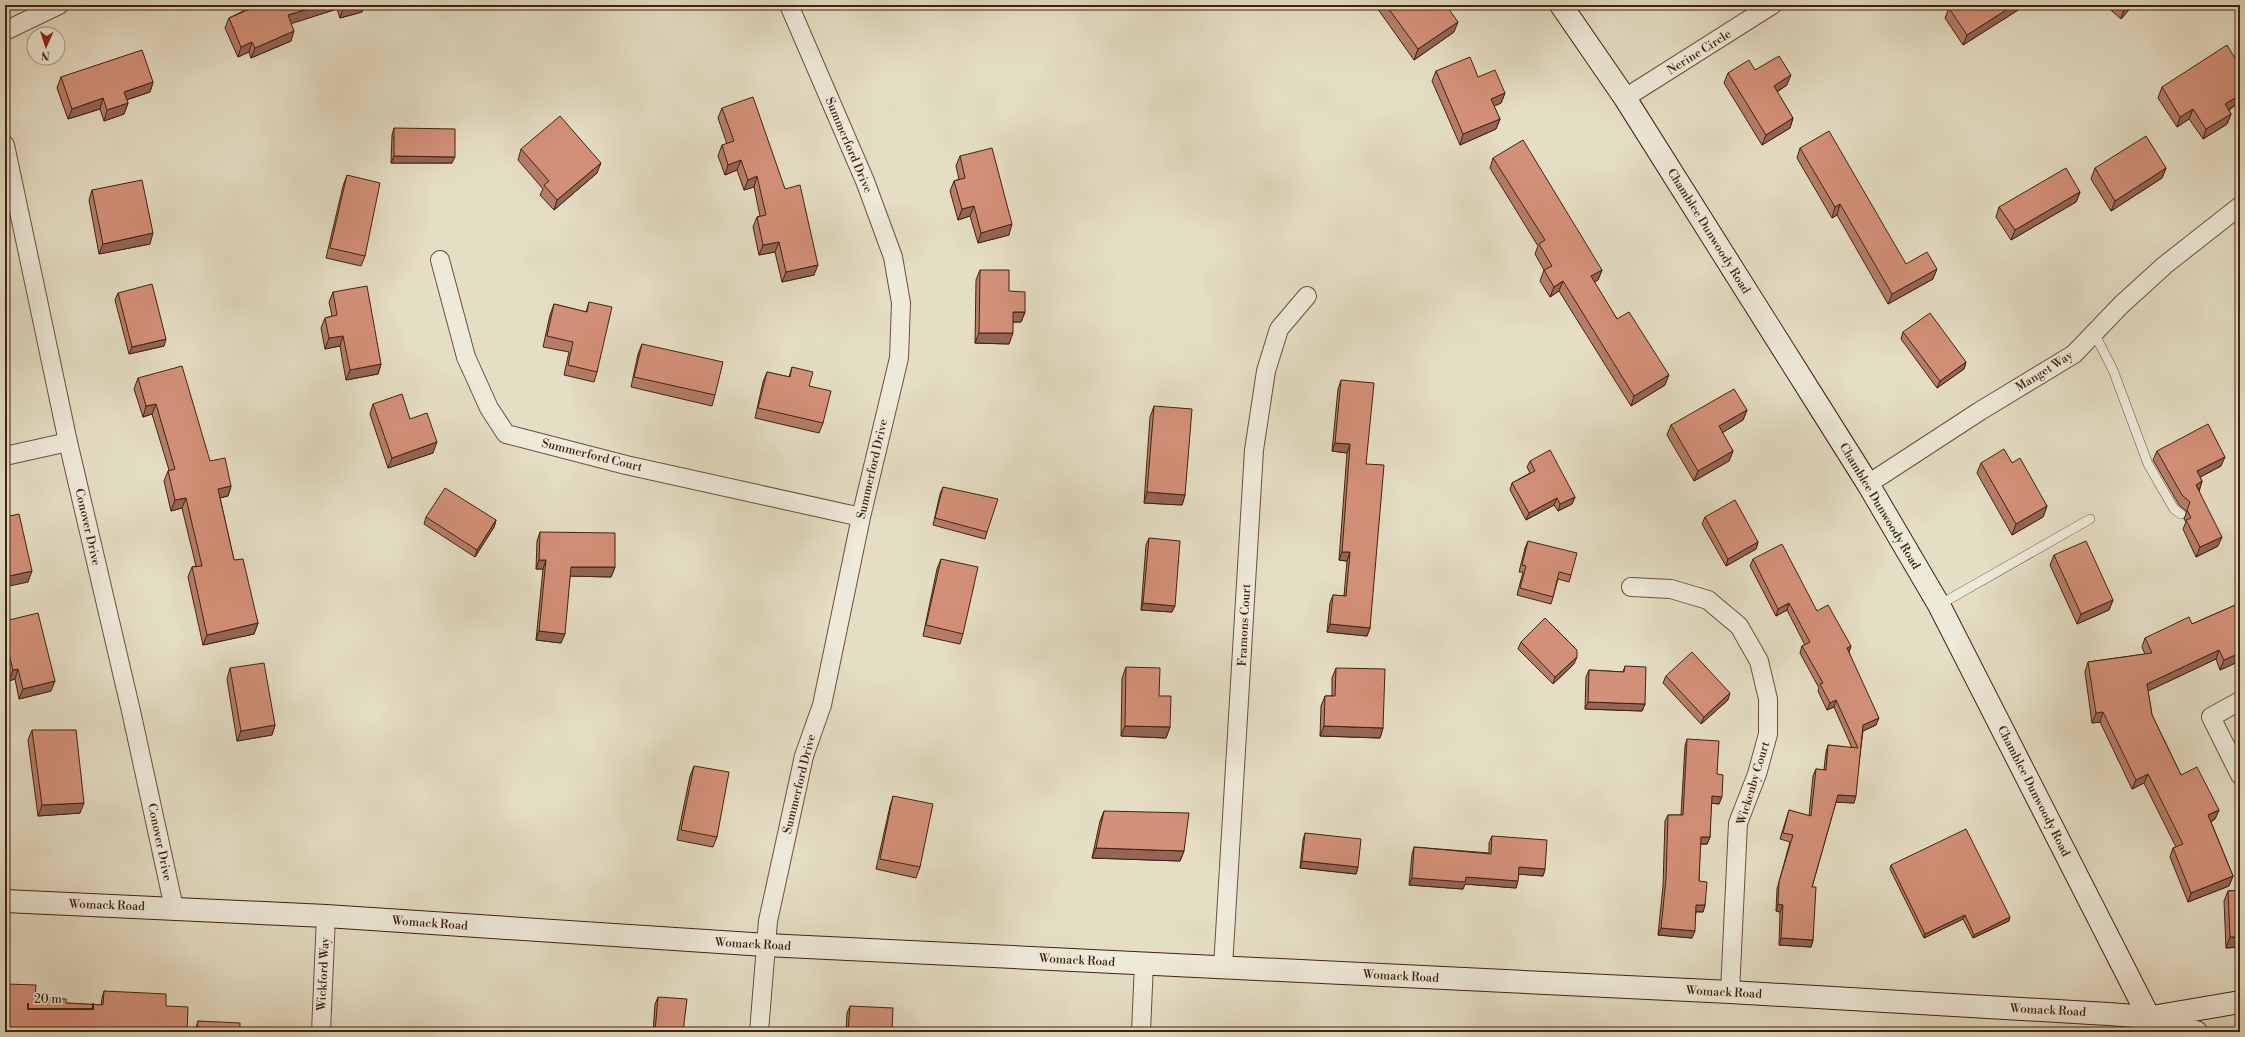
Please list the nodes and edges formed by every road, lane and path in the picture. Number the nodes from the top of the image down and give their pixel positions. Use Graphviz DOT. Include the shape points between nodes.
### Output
graph roads {
  1 [pos="59,5"];
  2 [pos="789,5"];
  3 [pos="1561,5"];
  4 [pos="1772,5"];
  5 [pos="5,31"];
  6 [pos="1625,98"];
  7 [pos="5,145"];
  8 [pos="2240,206"];
  9 [pos="440,260"];
  10 [pos="1307,296"];
  11 [pos="2094,333"];
  12 [pos="68,442"];
  13 [pos="5,456"];
  14 [pos="1868,484"];
  15 [pos="2181,514"];
  16 [pos="861,517"];
  17 [pos="2090,519"];
  18 [pos="1631,587"];
  19 [pos="1939,605"];
  20 [pos="2240,701"];
  21 [pos="2240,775"];
  22 [pos="5,901"];
  23 [pos="174,908"];
  24 [pos="326,916"];
  25 [pos="766,945"];
  26 [pos="1144,963"];
  27 [pos="1223,967"];
  28 [pos="1730,992"];
  29 [pos="2240,1002"];
  30 [pos="2153,1025"];
  31 [pos="320,1032"];
  32 [pos="759,1032"];
  33 [pos="1141,1032"];
  34 [pos="2196,1032"];
  1 -- 5 [label="street"];
  2 -- 16 [label="street, Summerford Drive" via="865,181 893,257 901,303 899,358"];
  3 -- 6 [label="street, Chamblee Dunwoody Road"];
  4 -- 6 [label="street, Nerine Circle"];
  6 -- 14 [label="street, Chamblee Dunwoody Road"];
  7 -- 12 [label="street, Conover Drive"];
  8 -- 11 [label="street, Manget Way" via="2165,265"];
  9 -- 16 [label="street, Summerford Court" via="466,357 490,408 506,434"];
  10 -- 27 [label="street, Framons Court" via="1279,329 1266,371 1254,450"];
  11 -- 14 [label="street, Manget Way" via="2074,354"];
  11 -- 15 [label="lane" via="2116,377 2148,464 2174,509"];
  12 -- 13 [label="street"];
  12 -- 23 [label="street, Conover Drive"];
  14 -- 19 [label="street, Chamblee Dunwoody Road"];
  16 -- 25 [label="street, Summerford Drive" via="822,705 804,756 790,816 768,921"];
  17 -- 19 [label="lane"];
  18 -- 28 [label="street, Wickenby Court" via="1671,588 1708,600 1739,626 1759,661 1768,699 1768,734 1757,774 1738,824"];
  19 -- 30 [label="street, Chamblee Dunwoody Road"];
  20 -- 21 [label="street" via="2211,717"];
  22 -- 23 [label="street, Womack Road"];
  23 -- 24 [label="street, Womack Road"];
  24 -- 25 [label="street, Womack Road"];
  24 -- 31 [label="street, Wickford Way"];
  25 -- 26 [label="street, Womack Road"];
  25 -- 32 [label="street, Summerford Drive"];
  26 -- 27 [label="street, Womack Road"];
  26 -- 33 [label="street"];
  27 -- 28 [label="street, Womack Road"];
  28 -- 30 [label="street, Womack Road"];
  29 -- 30 [label="street"];
  30 -- 34 [label="street"];
}
